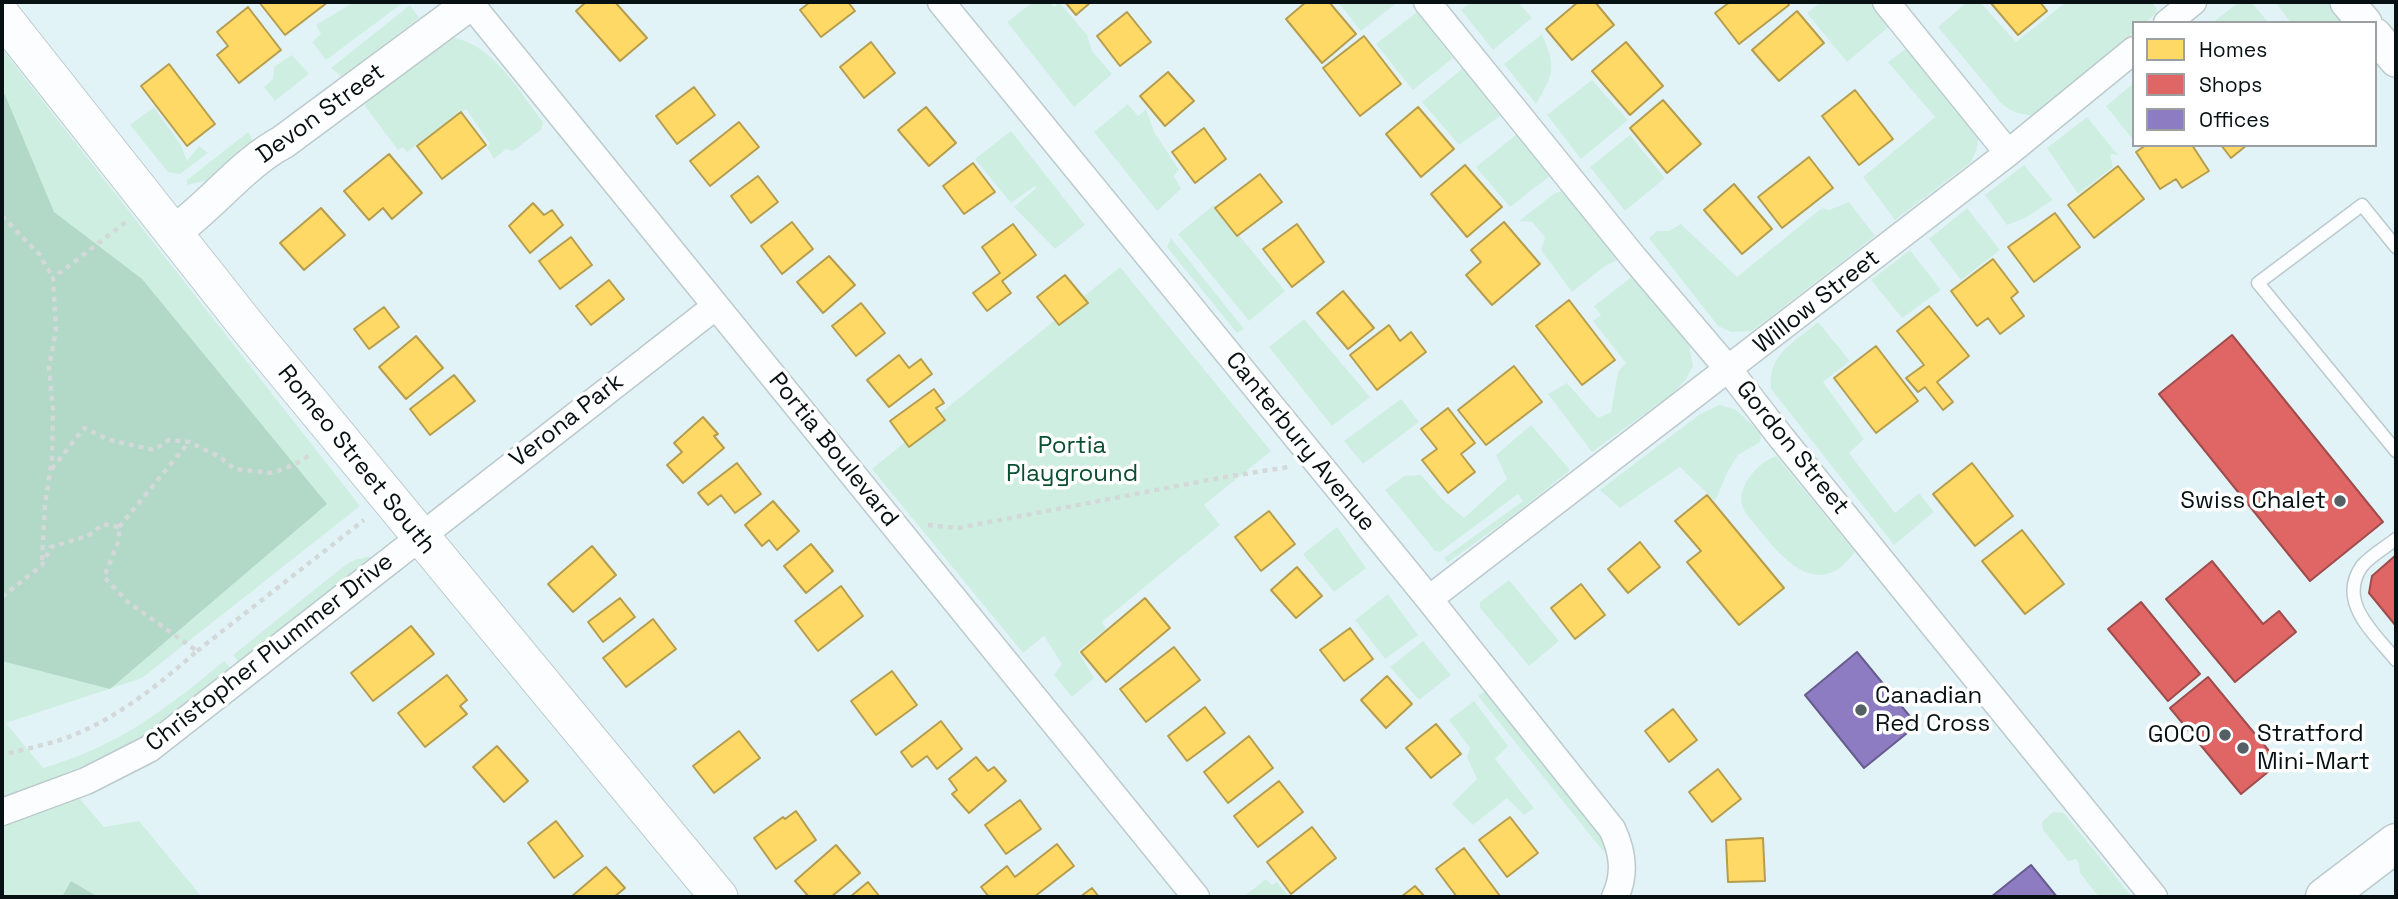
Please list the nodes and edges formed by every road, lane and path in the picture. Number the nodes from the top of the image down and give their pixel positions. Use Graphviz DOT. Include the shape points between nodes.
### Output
graph roads {
  1 [pos="941,2"];
  2 [pos="1427,2"];
  3 [pos="1886,2"];
  4 [pos="2193,2"];
  5 [pos="2347,2"];
  6 [pos="471,3"];
  7 [pos="2,16"];
  8 [pos="2169,21"];
  9 [pos="2363,21"];
  10 [pos="2377,37"];
  11 [pos="2132,52"];
  12 [pos="2396,60"];
  13 [pos="2008,153"];
  14 [pos="2,216"];
  15 [pos="131,218"];
  16 [pos="174,232"];
  17 [pos="2396,247"];
  18 [pos="53,278"];
  19 [pos="716,306"];
  20 [pos="1729,370"];
  21 [pos="336,434"];
  22 [pos="189,442"];
  23 [pos="2396,452"];
  24 [pos="1289,467"];
  25 [pos="48,486"];
  26 [pos="371,516"];
  27 [pos="920,524"];
  28 [pos="119,527"];
  29 [pos="419,537"];
  30 [pos="2396,539"];
  31 [pos="42,565"];
  32 [pos="2,597"];
  33 [pos="1429,599"];
  34 [pos="197,651"];
  35 [pos="2396,660"];
  36 [pos="2,755"];
  37 [pos="2,812"];
  38 [pos="2396,843"];
  39 [pos="719,897"];
  40 [pos="1196,897"];
  41 [pos="1615,897"];
  42 [pos="2154,897"];
  43 [pos="2325,897"];
  1 -- 33 [label="street, Canterbury Avenue"];
  2 -- 20 [label="street, Gordon Street"];
  3 -- 13 [label="street"];
  4 -- 8 [label="street"];
  5 -- 9 [label="street"];
  6 -- 16 [label="street, Devon Street" via="266,151"];
  6 -- 19 [label="street, Portia Boulevard"];
  7 -- 16 [label="main road, Romeo Street South"];
  10 -- 12 [label="street"];
  11 -- 13 [label="street, Willow Street"];
  13 -- 20 [label="street, Willow Street"];
  14 -- 18 [label="path" via="39,254"];
  15 -- 18 [label="path"];
  16 -- 21 [label="main road, Romeo Street South"];
  17 -- 23 [label="lane" via="2361,205 2258,282"];
  18 -- 25 [label="path" via="56,330 48,367 53,411"];
  19 -- 29 [label="street, Verona Park"];
  19 -- 40 [label="street, Portia Boulevard"];
  20 -- 33 [label="street, Willow Street"];
  20 -- 42 [label="street, Gordon Street"];
  21 -- 22 [label="path" via="293,465 272,473 235,469"];
  21 -- 29 [label="main road, Romeo Street South"];
  22 -- 25 [label="path" via="169,440 154,450 110,440 84,428 50,472"];
  22 -- 28 [label="path"];
  24 -- 27 [label="path" via="958,528"];
  25 -- 31 [label="path"];
  26 -- 34 [label="path"];
  28 -- 31 [label="path" via="103,524 88,536 51,547"];
  28 -- 34 [label="path" via="119,540 104,577 128,602"];
  29 -- 37 [label="street, Christopher Plummer Drive" via="149,749 86,781"];
  29 -- 39 [label="main road, Romeo Street South"];
  30 -- 35 [label="lane" via="2362,566 2353,598 2357,611"];
  31 -- 32 [label="path"];
  33 -- 41 [label="street, Canterbury Avenue" via="1612,829 1622,861"];
  34 -- 36 [label="path" via="127,707 62,739"];
  38 -- 43 [label="main road"];
}
